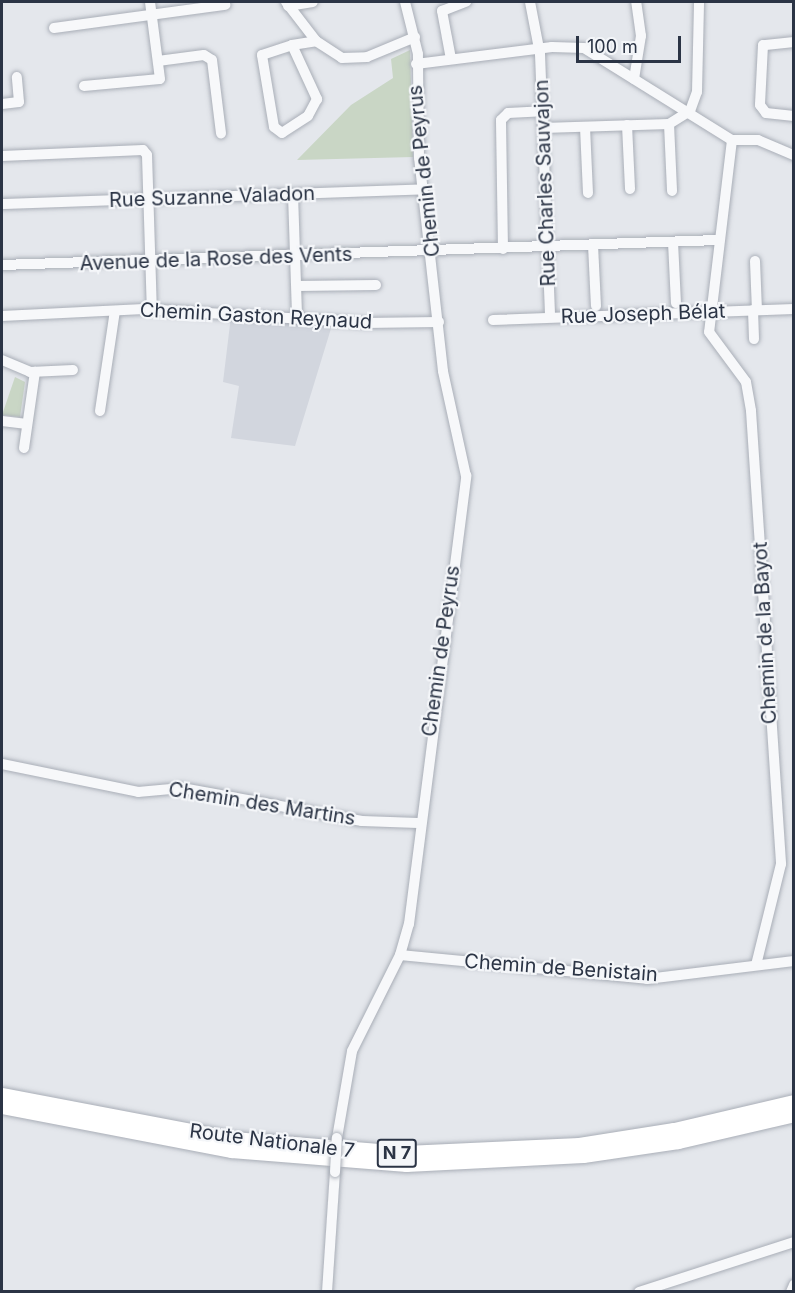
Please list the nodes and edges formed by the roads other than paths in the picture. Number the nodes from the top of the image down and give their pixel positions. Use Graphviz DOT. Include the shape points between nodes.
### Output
graph roads {
  1 [pos="150,2"];
  2 [pos="313,2"];
  3 [pos="405,2"];
  4 [pos="466,2"];
  5 [pos="530,2"];
  6 [pos="636,2"];
  7 [pos="699,2"];
  8 [pos="287,4"];
  9 [pos="225,5"];
  10 [pos="152,14"];
  11 [pos="54,28"];
  12 [pos="415,37"];
  13 [pos="316,41"];
  14 [pos="794,42"];
  15 [pos="292,45"];
  16 [pos="539,48"];
  17 [pos="451,59"];
  18 [pos="158,61"];
  19 [pos="416,64"];
  20 [pos="17,77"];
  21 [pos="634,79"];
  22 [pos="84,86"];
  23 [pos="2,104"];
  24 [pos="542,111"];
  25 [pos="686,113"];
  26 [pos="794,116"];
  27 [pos="669,124"];
  28 [pos="627,125"];
  29 [pos="585,127"];
  30 [pos="543,128"];
  31 [pos="221,133"];
  32 [pos="732,140"];
  33 [pos="794,155"];
  34 [pos="2,156"];
  35 [pos="422,189"];
  36 [pos="630,189"];
  37 [pos="672,190"];
  38 [pos="588,193"];
  39 [pos="293,194"];
  40 [pos="148,199"];
  41 [pos="2,204"];
  42 [pos="719,240"];
  43 [pos="673,242"];
  44 [pos="593,245"];
  45 [pos="547,247"];
  46 [pos="504,249"];
  47 [pos="431,252"];
  48 [pos="297,257"];
  49 [pos="150,260"];
  50 [pos="755,261"];
  51 [pos="2,266"];
  52 [pos="376,285"];
  53 [pos="297,286"];
  54 [pos="676,303"];
  55 [pos="596,306"];
  56 [pos="794,309"];
  57 [pos="152,310"];
  58 [pos="755,310"];
  59 [pos="115,311"];
  60 [pos="710,312"];
  61 [pos="297,315"];
  62 [pos="2,316"];
  63 [pos="550,317"];
  64 [pos="493,320"];
  65 [pos="439,322"];
  66 [pos="754,339"];
  67 [pos="2,360"];
  68 [pos="73,370"];
  69 [pos="35,372"];
  70 [pos="100,411"];
  71 [pos="2,422"];
  72 [pos="27,424"];
  73 [pos="24,448"];
  74 [pos="2,764"];
  75 [pos="418,823"];
  76 [pos="400,955"];
  77 [pos="794,961"];
  78 [pos="756,965"];
  79 [pos="2,1095"];
  80 [pos="794,1102"];
  81 [pos="2,1106"];
  82 [pos="794,1114"];
  83 [pos="794,1242"];
  84 [pos="794,1285"];
  85 [pos="327,1292"];
  86 [pos="639,1292"];
  87 [pos="791,1292"];
  1 -- 10 [label="street"];
  2 -- 8 [label="street"];
  3 -- 12 [label="street, Chemin de Peyrus"];
  4 -- 17 [label="street" via="442,11"];
  5 -- 16 [label="street, Rue Charles Sauvajon"];
  6 -- 21 [label="street" via="641,36"];
  7 -- 25 [label="street" via="698,92"];
  8 -- 13 [label="street"];
  9 -- 10 [label="street"];
  10 -- 11 [label="street"];
  10 -- 18 [label="street"];
  12 -- 13 [label="street" via="355,59 332,54"];
  12 -- 19 [label="street, Chemin de Peyrus"];
  13 -- 15 [label="street"];
  14 -- 26 [label="street" via="763,45 760,105 766,113"];
  15 -- 15 [label="street" via="262,54 274,126 282,133 308,116 316,99"];
  16 -- 17 [label="street"];
  16 -- 21 [label="street" via="592,50"];
  16 -- 24 [label="street, Rue Charles Sauvajon"];
  17 -- 19 [label="street"];
  18 -- 22 [label="street" via="160,79"];
  18 -- 31 [label="street" via="204,55 212,60"];
  19 -- 35 [label="street, Chemin de Peyrus"];
  20 -- 23 [label="street" via="19,102"];
  21 -- 25 [label="street"];
  24 -- 30 [label="street, Rue Charles Sauvajon"];
  24 -- 46 [label="street" via="507,112 501,120"];
  25 -- 27 [label="street"];
  25 -- 32 [label="street"];
  27 -- 28 [label="street"];
  27 -- 37 [label="street"];
  28 -- 29 [label="street"];
  28 -- 36 [label="street"];
  29 -- 30 [label="street"];
  29 -- 38 [label="street"];
  30 -- 45 [label="street, Rue Charles Sauvajon"];
  32 -- 33 [label="street" via="758,140"];
  32 -- 42 [label="street, Chemin de la Bayot"];
  34 -- 40 [label="street" via="143,150"];
  35 -- 39 [label="street, Rue Suzanne Valadon"];
  35 -- 47 [label="street, Chemin de Peyrus"];
  39 -- 40 [label="street, Rue Suzanne Valadon"];
  39 -- 48 [label="street"];
  40 -- 41 [label="street, Rue Suzanne Valadon"];
  40 -- 49 [label="street"];
  42 -- 43 [label="street, Avenue de la Rose des Vents"];
  42 -- 60 [label="street, Chemin de la Bayot"];
  43 -- 44 [label="street, Avenue de la Rose des Vents"];
  43 -- 54 [label="street"];
  44 -- 45 [label="street, Avenue de la Rose des Vents"];
  44 -- 55 [label="street"];
  45 -- 46 [label="street, Avenue de la Rose des Vents"];
  45 -- 63 [label="street, Rue Charles Sauvajon"];
  46 -- 47 [label="street, Avenue de la Rose des Vents"];
  47 -- 48 [label="street, Avenue de la Rose des Vents"];
  47 -- 65 [label="street, Chemin de Peyrus"];
  48 -- 49 [label="street, Avenue de la Rose des Vents"];
  48 -- 53 [label="street"];
  49 -- 51 [label="street, Avenue de la Rose des Vents"];
  49 -- 57 [label="street"];
  50 -- 58 [label="street"];
  52 -- 53 [label="street"];
  53 -- 61 [label="street"];
  56 -- 58 [label="street, Rue Joseph Bélat"];
  57 -- 59 [label="street, Chemin Gaston Reynaud"];
  57 -- 61 [label="street, Chemin Gaston Reynaud"];
  58 -- 60 [label="street, Rue Joseph Bélat"];
  58 -- 66 [label="street"];
  59 -- 62 [label="street, Chemin Gaston Reynaud"];
  59 -- 70 [label="street"];
  60 -- 63 [label="street, Rue Joseph Bélat"];
  60 -- 78 [label="street, Chemin de la Bayot" via="710,336 740,370 750,394 758,501 781,864"];
  61 -- 65 [label="street, Chemin Gaston Reynaud" via="364,323"];
  63 -- 64 [label="street, Rue Joseph Bélat"];
  65 -- 75 [label="street, Chemin de Peyrus" via="442,371 466,476"];
  67 -- 69 [label="street"];
  68 -- 69 [label="street"];
  69 -- 72 [label="street"];
  71 -- 72 [label="street"];
  72 -- 73 [label="street"];
  74 -- 75 [label="street, Chemin des Martins" via="138,792 182,788 362,821"];
  75 -- 76 [label="street, Chemin de Peyrus" via="409,924"];
  76 -- 78 [label="street, Chemin de Benistain" via="647,979"];
  76 -- 85 [label="street, Chemin de Peyrus, bridge" via="352,1051 337,1138"];
  77 -- 78 [label="street, Chemin de Benistain"];
  79 -- 80 [label="highway, Route Nationale 7 / N 7" via="233,1139 405,1153 579,1145 674,1131"];
  81 -- 82 [label="highway, Route Nationale 7 / N 7" via="231,1150 406,1164 583,1155 678,1141"];
  83 -- 86 [label="street"];
  84 -- 87 [label="street"];
}
